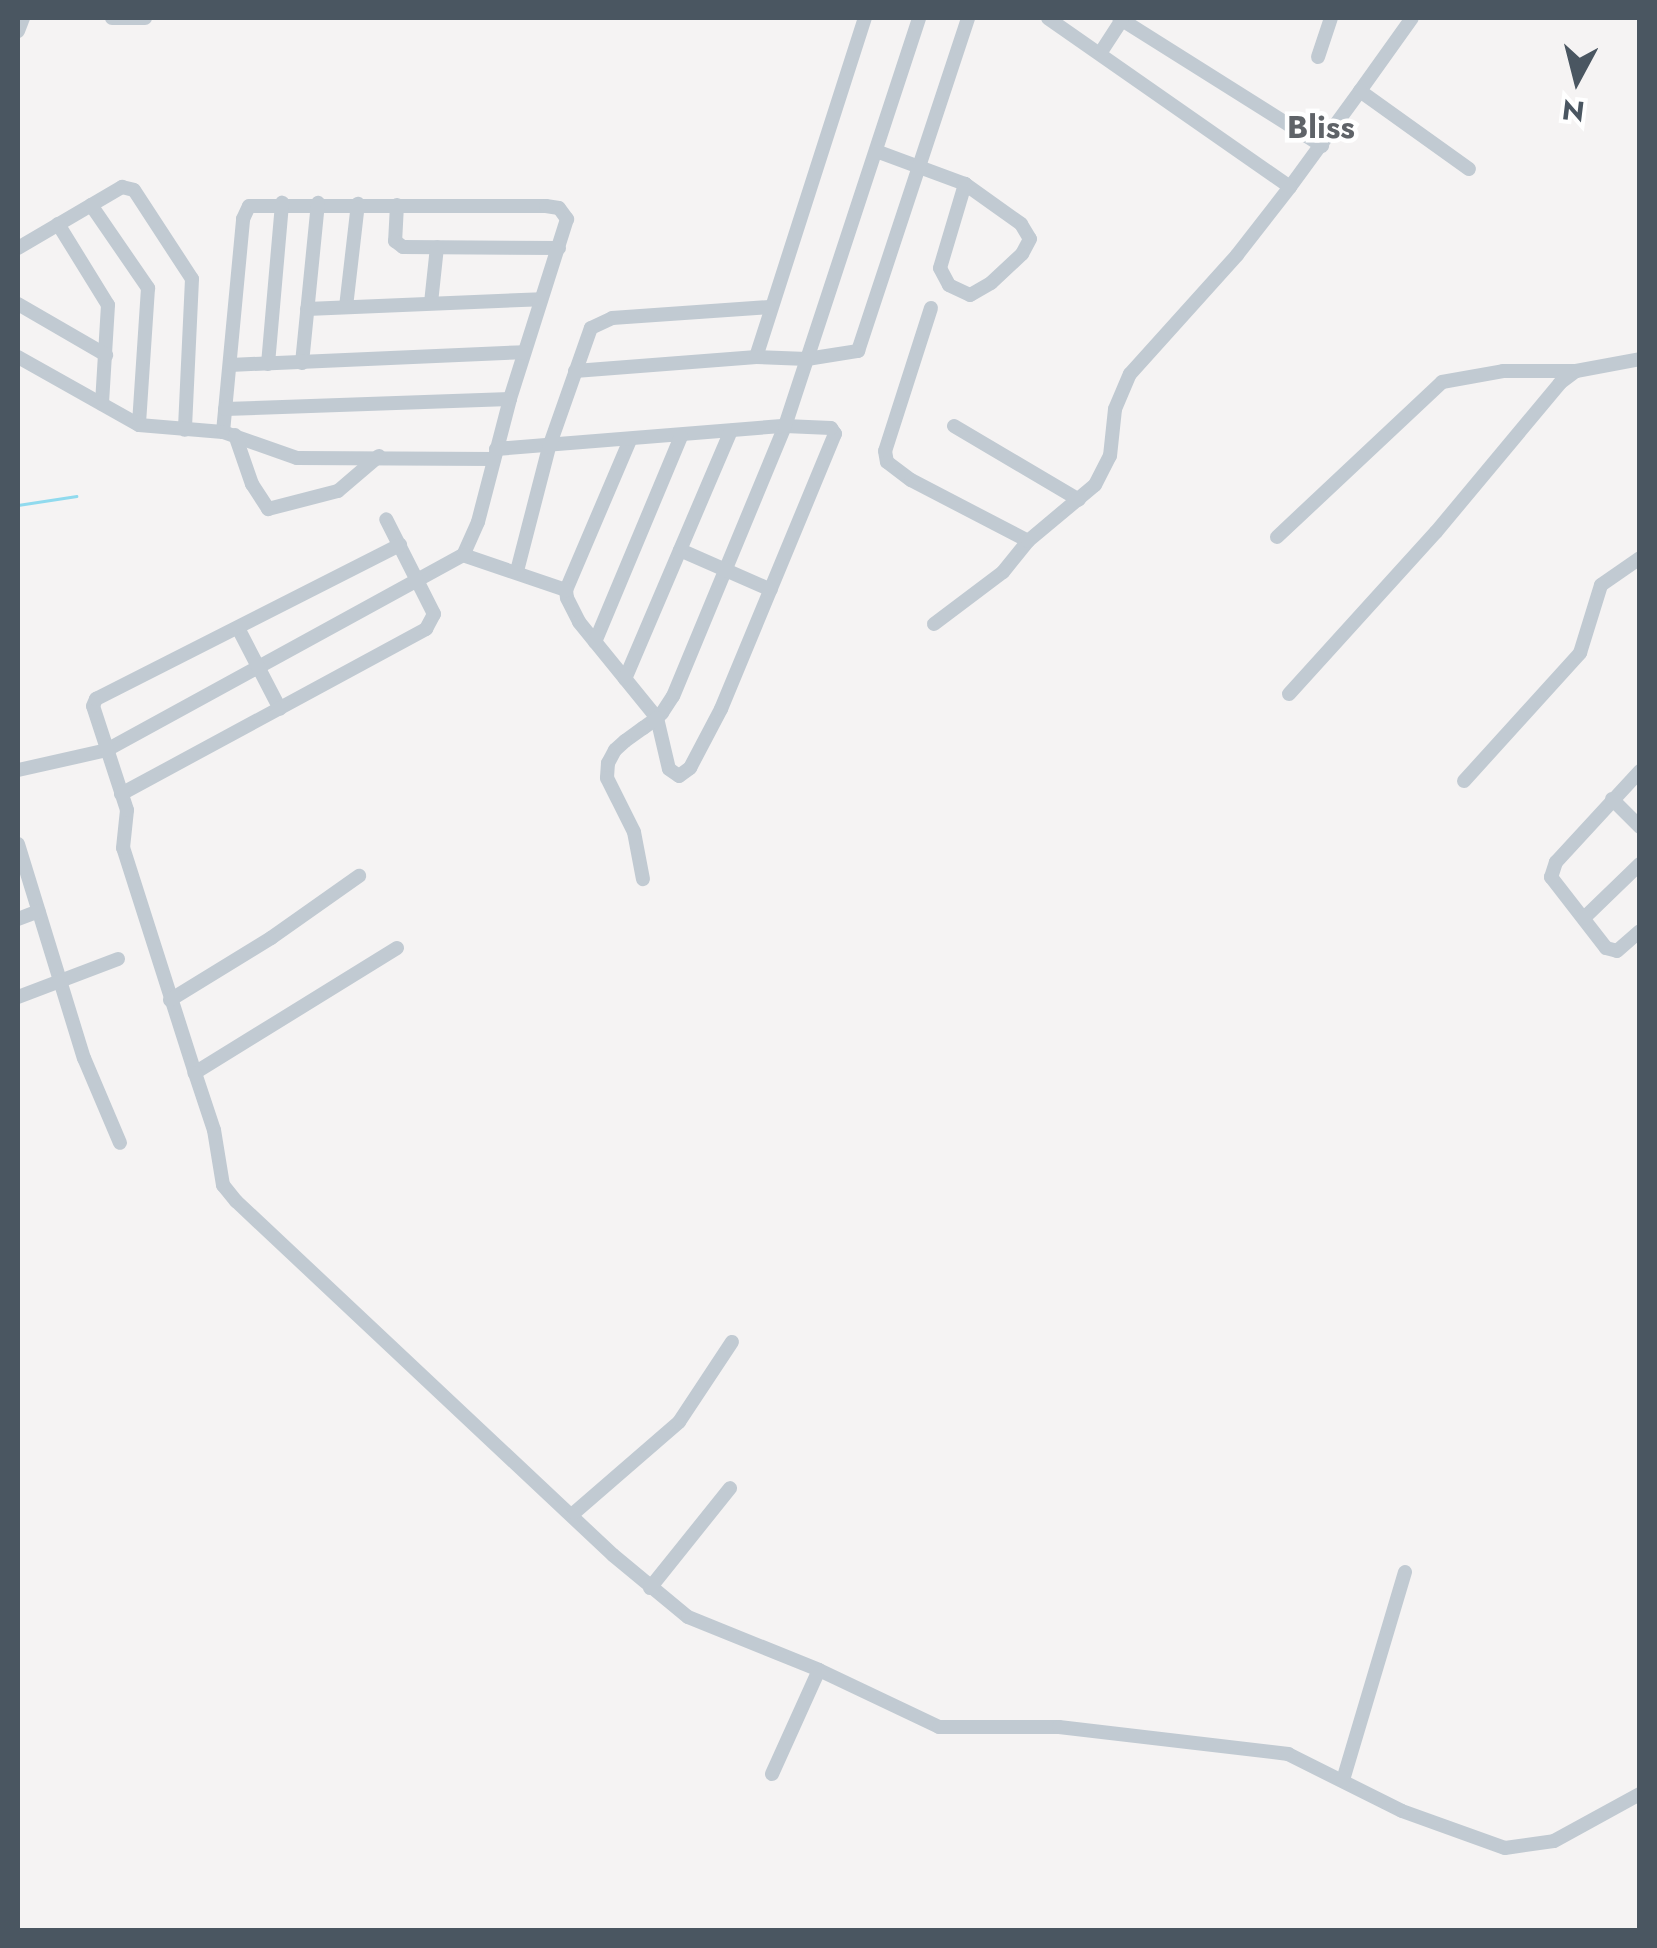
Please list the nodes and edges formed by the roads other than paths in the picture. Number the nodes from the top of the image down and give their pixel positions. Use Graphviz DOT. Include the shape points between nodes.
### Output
graph roads {
  1 [pos="23,18"];
  2 [pos="112,18"];
  3 [pos="145,18"];
  4 [pos="865,18"];
  5 [pos="919,18"];
  6 [pos="968,18"];
  7 [pos="1048,18"];
  8 [pos="1412,18"];
  9 [pos="1120,19"];
  10 [pos="1326,20"];
  11 [pos="18,31"];
  12 [pos="1101,52"];
  13 [pos="1318,57"];
  14 [pos="1360,91"];
  15 [pos="1322,146"];
  16 [pos="876,150"];
  17 [pos="922,166"];
  18 [pos="1470,169"];
  19 [pos="966,184"];
  20 [pos="1290,187"];
  21 [pos="282,203"];
  22 [pos="318,203"];
  23 [pos="358,204"];
  24 [pos="91,205"];
  25 [pos="397,205"];
  26 [pos="58,224"];
  27 [pos="18,248"];
  28 [pos="437,248"];
  29 [pos="558,248"];
  30 [pos="541,299"];
  31 [pos="431,303"];
  32 [pos="18,304"];
  33 [pos="346,307"];
  34 [pos="770,307"];
  35 [pos="931,308"];
  36 [pos="307,309"];
  37 [pos="524,352"];
  38 [pos="106,355"];
  39 [pos="18,357"];
  40 [pos="756,358"];
  41 [pos="807,358"];
  42 [pos="1640,358"];
  43 [pos="302,363"];
  44 [pos="268,364"];
  45 [pos="230,365"];
  46 [pos="575,372"];
  47 [pos="1576,372"];
  48 [pos="510,399"];
  49 [pos="102,404"];
  50 [pos="225,409"];
  51 [pos="139,425"];
  52 [pos="785,426"];
  53 [pos="954,426"];
  54 [pos="185,430"];
  55 [pos="731,431"];
  56 [pos="229,433"];
  57 [pos="681,436"];
  58 [pos="630,440"];
  59 [pos="549,446"];
  60 [pos="495,454"];
  61 [pos="378,456"];
  62 [pos="1080,500"];
  63 [pos="386,519"];
  64 [pos="1277,537"];
  65 [pos="1028,541"];
  66 [pos="400,545"];
  67 [pos="680,550"];
  68 [pos="463,555"];
  69 [pos="1640,558"];
  70 [pos="517,571"];
  71 [pos="727,572"];
  72 [pos="419,580"];
  73 [pos="566,590"];
  74 [pos="772,590"];
  75 [pos="934,624"];
  76 [pos="238,628"];
  77 [pos="594,642"];
  78 [pos="258,668"];
  79 [pos="625,678"];
  80 [pos="1289,694"];
  81 [pos="280,709"];
  82 [pos="656,718"];
  83 [pos="108,750"];
  84 [pos="18,770"];
  85 [pos="1640,771"];
  86 [pos="1464,781"];
  87 [pos="122,794"];
  88 [pos="1612,799"];
  89 [pos="1640,828"];
  90 [pos="18,844"];
  91 [pos="1640,864"];
  92 [pos="360,876"];
  93 [pos="643,879"];
  94 [pos="39,911"];
  95 [pos="1584,918"];
  96 [pos="18,919"];
  97 [pos="1640,931"];
  98 [pos="397,948"];
  99 [pos="118,960"];
  100 [pos="58,981"];
  101 [pos="18,997"];
  102 [pos="170,1000"];
  103 [pos="195,1073"];
  104 [pos="120,1142"];
  105 [pos="732,1342"];
  106 [pos="730,1488"];
  107 [pos="574,1514"];
  108 [pos="1405,1572"];
  109 [pos="650,1588"];
  110 [pos="819,1670"];
  111 [pos="772,1774"];
  112 [pos="1342,1780"];
  113 [pos="1640,1794"];
  1 -- 11 [label="street"];
  2 -- 3 [label="street"];
  4 -- 34 [label="street"];
  5 -- 16 [label="street"];
  6 -- 17 [label="street"];
  7 -- 12 [label="street"];
  8 -- 14 [label="street"];
  9 -- 12 [label="street"];
  9 -- 15 [label="street"];
  10 -- 13 [label="street"];
  12 -- 20 [label="street"];
  14 -- 15 [label="street"];
  14 -- 18 [label="street"];
  15 -- 20 [label="street"];
  16 -- 17 [label="street"];
  16 -- 41 [label="street"];
  17 -- 19 [label="street"];
  17 -- 41 [label="street" via="863,343 851,355"];
  19 -- 19 [label="street" via="940,268 949,285 970,295 1022,254 1030,239 1021,224"];
  20 -- 62 [label="street" via="1130,374 1114,408 1106,468"];
  21 -- 22 [label="street"];
  21 -- 44 [label="street"];
  21 -- 45 [label="street" via="256,203 245,211"];
  22 -- 23 [label="street"];
  22 -- 36 [label="street"];
  23 -- 25 [label="street"];
  23 -- 33 [label="street"];
  24 -- 26 [label="street"];
  24 -- 51 [label="street" via="148,288"];
  24 -- 54 [label="street" via="130,187 190,275"];
  25 -- 28 [label="street" via="398,246"];
  25 -- 29 [label="street" via="559,208 567,219"];
  26 -- 27 [label="street"];
  26 -- 38 [label="street" via="106,300"];
  28 -- 29 [label="street"];
  28 -- 31 [label="street"];
  29 -- 30 [label="street"];
  30 -- 31 [label="street"];
  30 -- 37 [label="street"];
  31 -- 33 [label="street"];
  32 -- 38 [label="street"];
  33 -- 36 [label="street"];
  34 -- 40 [label="street"];
  34 -- 46 [label="street" via="600,321 586,337"];
  35 -- 65 [label="street" via="886,462"];
  36 -- 43 [label="street"];
  37 -- 43 [label="street"];
  37 -- 48 [label="street"];
  38 -- 49 [label="street"];
  39 -- 49 [label="street"];
  40 -- 41 [label="street"];
  40 -- 46 [label="street"];
  41 -- 52 [label="street"];
  42 -- 47 [label="street"];
  43 -- 44 [label="street"];
  44 -- 45 [label="street"];
  45 -- 50 [label="street"];
  46 -- 59 [label="street"];
  47 -- 64 [label="street" via="1502,371 1442,382"];
  47 -- 80 [label="street"];
  48 -- 50 [label="street"];
  48 -- 60 [label="street"];
  49 -- 51 [label="street"];
  50 -- 56 [label="street"];
  51 -- 54 [label="street"];
  52 -- 55 [label="street"];
  52 -- 71 [label="street"];
  52 -- 74 [label="street" via="831,428 835,434"];
  53 -- 62 [label="street"];
  54 -- 56 [label="street"];
  55 -- 57 [label="street"];
  55 -- 67 [label="street"];
  56 -- 61 [label="street" via="297,458"];
  56 -- 61 [label="street" via="268,508 338,490"];
  57 -- 58 [label="street"];
  57 -- 77 [label="street"];
  58 -- 59 [label="street"];
  58 -- 73 [label="street"];
  59 -- 60 [label="street"];
  59 -- 70 [label="street"];
  60 -- 61 [label="street"];
  60 -- 68 [label="street"];
  62 -- 65 [label="street"];
  63 -- 66 [label="street"];
  65 -- 75 [label="street" via="1003,572"];
  66 -- 72 [label="street"];
  66 -- 76 [label="street"];
  67 -- 71 [label="street"];
  67 -- 79 [label="street"];
  68 -- 70 [label="street"];
  68 -- 72 [label="street"];
  69 -- 86 [label="street" via="1601,585 1580,652"];
  70 -- 73 [label="street"];
  71 -- 74 [label="street"];
  71 -- 82 [label="street" via="673,696"];
  72 -- 78 [label="street"];
  72 -- 81 [label="street" via="434,614 426,629"];
  73 -- 77 [label="street" via="571,612"];
  74 -- 82 [label="street" via="685,774 669,769"];
  76 -- 78 [label="street"];
  76 -- 83 [label="street" via="94,701"];
  77 -- 79 [label="street"];
  78 -- 81 [label="street"];
  78 -- 83 [label="street"];
  79 -- 82 [label="street"];
  81 -- 87 [label="street"];
  82 -- 93 [label="street" via="614,750 607,778 634,832"];
  83 -- 84 [label="street"];
  83 -- 87 [label="street"];
  85 -- 88 [label="street"];
  87 -- 102 [label="street" via="128,820 122,848"];
  88 -- 89 [label="street"];
  88 -- 95 [label="street" via="1552,868 1555,884"];
  90 -- 94 [label="street"];
  91 -- 95 [label="street"];
  92 -- 102 [label="street"];
  94 -- 96 [label="street"];
  94 -- 100 [label="street"];
  95 -- 97 [label="street" via="1612,951"];
  98 -- 103 [label="street"];
  99 -- 100 [label="street"];
  100 -- 101 [label="street"];
  100 -- 104 [label="street"];
  102 -- 103 [label="street"];
  103 -- 107 [label="street" via="224,1185 236,1200"];
  105 -- 107 [label="street" via="679,1422"];
  106 -- 109 [label="street"];
  107 -- 109 [label="street"];
  108 -- 112 [label="street"];
  109 -- 110 [label="street" via="688,1617"];
  110 -- 111 [label="street"];
  110 -- 112 [label="street" via="949,1729 1059,1727 1246,1746 1288,1754"];
  112 -- 113 [label="street" via="1402,1811 1505,1848 1554,1841"];
}
